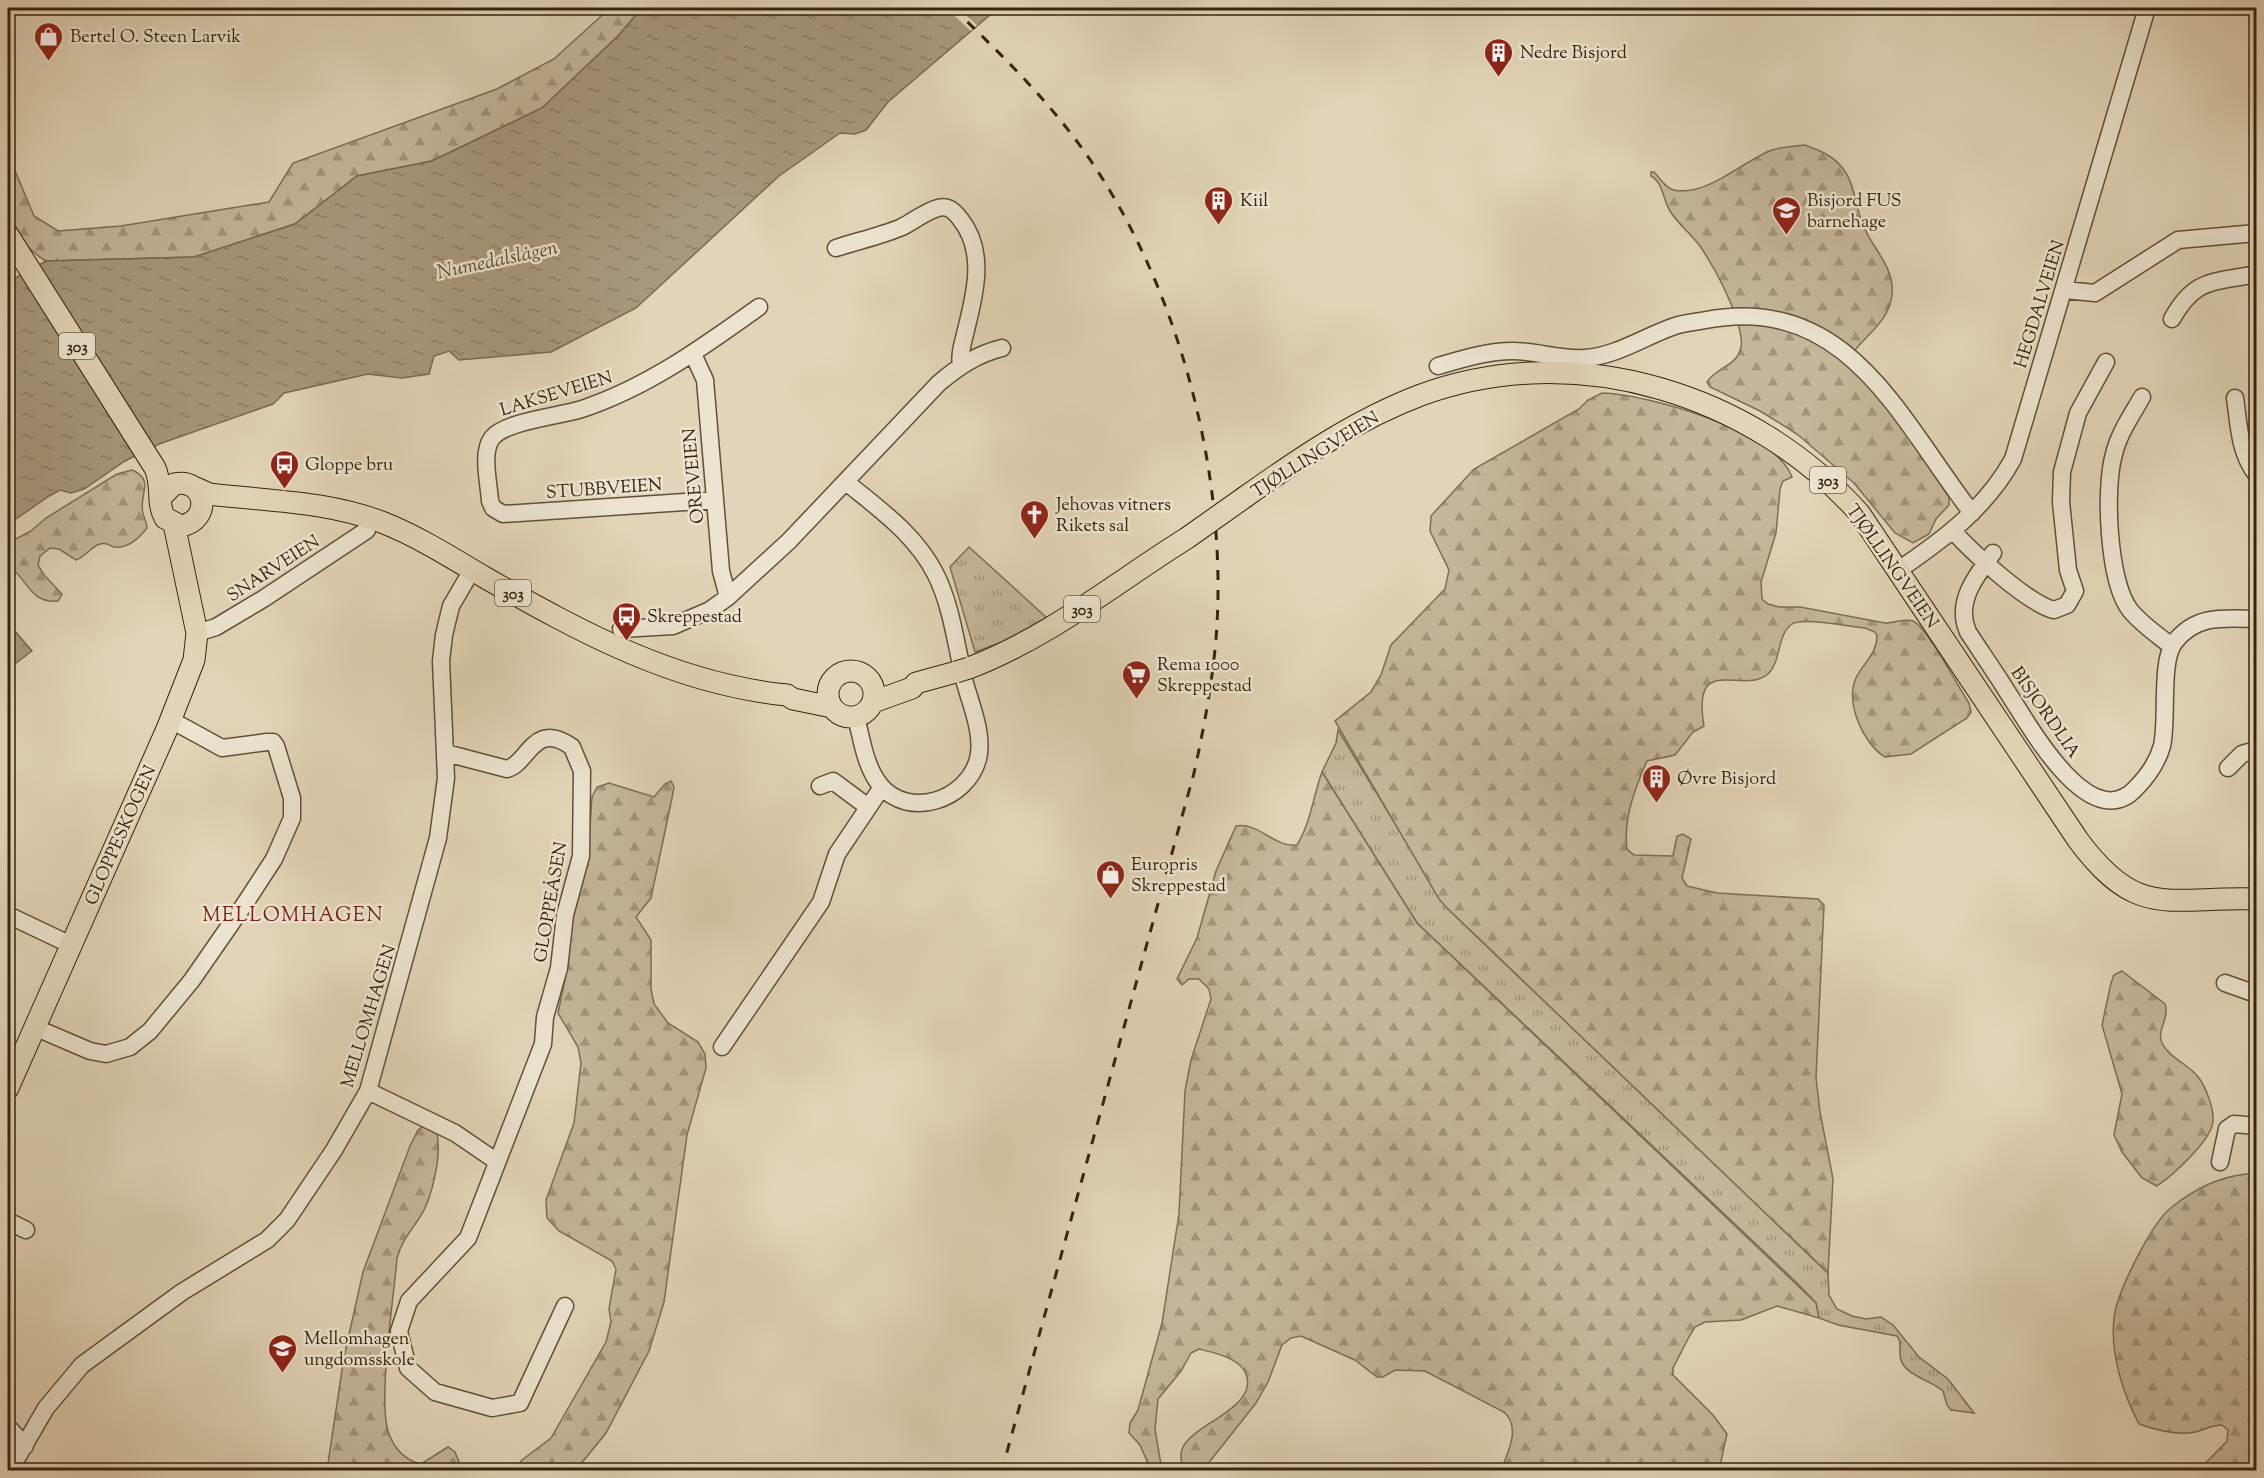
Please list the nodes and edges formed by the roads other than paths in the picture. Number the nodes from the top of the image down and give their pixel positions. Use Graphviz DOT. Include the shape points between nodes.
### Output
graph roads {
  1 [pos="2147,8"];
  2 [pos="2256,233"];
  3 [pos="8,235"];
  4 [pos="836,248"];
  5 [pos="2256,274"];
  6 [pos="2065,290"];
  7 [pos="759,307"];
  8 [pos="2172,319"];
  9 [pos="1002,348"];
  10 [pos="693,354"];
  11 [pos="2106,362"];
  12 [pos="961,366"];
  13 [pos="1438,366"];
  14 [pos="2142,396"];
  15 [pos="2235,398"];
  16 [pos="162,470"];
  17 [pos="2256,474"];
  18 [pos="846,482"];
  19 [pos="191,485"];
  20 [pos="162,496"];
  21 [pos="239,497"];
  22 [pos="715,500"];
  23 [pos="497,512"];
  24 [pos="1972,513"];
  25 [pos="199,516"];
  26 [pos="174,524"];
  27 [pos="367,530"];
  28 [pos="1953,531"];
  29 [pos="1989,558"];
  30 [pos="1900,569"];
  31 [pos="472,570"];
  32 [pos="186,575"];
  33 [pos="728,597"];
  34 [pos="2256,619"];
  35 [pos="621,629"];
  36 [pos="197,633"];
  37 [pos="2171,646"];
  38 [pos="867,677"];
  39 [pos="832,680"];
  40 [pos="916,683"];
  41 [pos="787,695"];
  42 [pos="873,702"];
  43 [pos="832,707"];
  44 [pos="856,717"];
  45 [pos="171,720"];
  46 [pos="2256,750"];
  47 [pos="446,753"];
  48 [pos="2228,768"];
  49 [pos="820,786"];
  50 [pos="882,787"];
  51 [pos="868,807"];
  52 [pos="2256,899"];
  53 [pos="8,915"];
  54 [pos="71,945"];
  55 [pos="2225,983"];
  56 [pos="2256,994"];
  57 [pos="34,1027"];
  58 [pos="722,1047"];
  59 [pos="8,1088"];
  60 [pos="368,1091"];
  61 [pos="2256,1126"];
  62 [pos="496,1161"];
  63 [pos="2220,1162"];
  64 [pos="8,1221"];
  65 [pos="26,1230"];
  66 [pos="565,1306"];
  67 [pos="8,1427"];
  68 [pos="25,1446"];
  69 [pos="10,1470"];
  1 -- 6 [label="street, HEGDALVEIEN"];
  2 -- 6 [label="street" via="2178,240 2096,293"];
  3 -- 16 [label="main road, 303" via="136,437"];
  4 -- 12 [label="street" via="900,228 937,208 952,210 969,231 976,250 973,301 960,354"];
  5 -- 8 [label="street" via="2194,289"];
  6 -- 24 [label="street, HEGDALVEIEN" via="2013,459 1990,495"];
  7 -- 10 [label="street, LAKSEVEIEN"];
  9 -- 12 [label="street"];
  10 -- 22 [label="street, OREVEIEN" via="705,380"];
  10 -- 23 [label="street, LAKSEVEIEN" via="605,401 499,431 489,442 487,452 490,501"];
  11 -- 29 [label="street" via="2078,413 2062,472 2061,502 2073,599 2062,608 2049,608"];
  12 -- 18 [label="street" via="939,383"];
  13 -- 24 [label="street" via="1483,354 1514,351 1585,358 1624,348 1676,326 1739,315 1771,316 1823,339 1874,379"];
  14 -- 37 [label="street" via="2120,438 2110,470 2113,556 2118,587 2130,611"];
  15 -- 17 [label="street" via="2242,448"];
  16 -- 19 [label="main road, 303"];
  16 -- 20 [label="main road"];
  18 -- 33 [label="street"];
  18 -- 50 [label="street" via="900,526 936,574 980,742 973,771 960,788 942,799 914,804"];
  19 -- 20 [label="main road" via="174,484"];
  19 -- 21 [label="main road, 303" via="209,494"];
  19 -- 25 [label="main road" via="203,502"];
  20 -- 26 [label="main road" via="162,513"];
  21 -- 25 [label="main road, 303"];
  21 -- 31 [label="main road, 303" via="311,504 367,517"];
  22 -- 23 [label="street, STUBBVEIEN"];
  22 -- 33 [label="street, OREVEIEN" via="721,571"];
  24 -- 28 [label="street, HEGDALVEIEN"];
  25 -- 26 [label="main road, 303" via="188,524"];
  25 -- 32 [label="main road, GLOPPESKOGEN" via="188,545"];
  26 -- 32 [label="main road, GLOPPESKOGEN"];
  27 -- 36 [label="street, SNARVEIEN" via="263,599 216,627"];
  28 -- 29 [label="street"];
  28 -- 30 [label="street, HEGDALVEIEN"];
  29 -- 37 [label="street, BISJORDLIA" via="1967,593 1962,611 1968,632 2054,762 2097,797 2107,801 2127,796 2157,760 2164,731"];
  30 -- 40 [label="main road, TJØLLINGVEIEN / 303, bridge" via="1842,493 1782,444 1745,422 1694,399 1642,384 1593,375 1507,376 1464,382 1381,412 1341,434 1047,630 963,670"];
  30 -- 52 [label="main road, TJØLLINGVEIEN / 303" via="2054,806 2114,880 2138,895 2165,901"];
  31 -- 41 [label="main road, 303" via="592,636 647,661 718,685"];
  31 -- 47 [label="street, MELLOMHAGEN" via="451,606 444,635 441,682"];
  32 -- 36 [label="main road, GLOPPESKOGEN"];
  33 -- 35 [label="street" via="710,610 673,626"];
  34 -- 37 [label="street" via="2200,622"];
  36 -- 45 [label="main road, GLOPPESKOGEN" via="194,660"];
  38 -- 39 [label="main road, 303" via="848,671"];
  38 -- 40 [label="main road, 303"];
  38 -- 42 [label="main road" via="874,687"];
  39 -- 41 [label="main road, 303"];
  39 -- 43 [label="main road" via="828,694"];
  40 -- 42 [label="main road, 303"];
  41 -- 43 [label="main road, 303"];
  42 -- 44 [label="main road, 303"];
  43 -- 44 [label="main road, 303" via="843,716"];
  44 -- 50 [label="street" via="872,773"];
  45 -- 54 [label="main road, GLOPPESKOGEN"];
  45 -- 57 [label="street" via="222,748 273,742 294,807 274,859 192,980 139,1041 118,1053 98,1053"];
  46 -- 48 [label="street" via="2242,754"];
  47 -- 60 [label="street, MELLOMHAGEN" via="438,838"];
  47 -- 62 [label="street, GLOPPEÅSEN" via="507,769 516,765 535,744 549,739 572,747 582,771 581,856 545,1017 543,1044"];
  49 -- 51 [label="street" via="833,781"];
  50 -- 51 [label="street"];
  51 -- 58 [label="street" via="837,854 821,902"];
  53 -- 54 [label="street"];
  54 -- 57 [label="main road, GLOPPESKOGEN"];
  55 -- 56 [label="street"];
  57 -- 59 [label="main road, GLOPPESKOGEN"];
  60 -- 62 [label="street" via="455,1133"];
  60 -- 68 [label="street, MELLOMHAGEN" via="287,1220 267,1240 182,1292 82,1365 46,1408"];
  61 -- 63 [label="street" via="2234,1124 2227,1129"];
  62 -- 66 [label="street, GLOPPEÅSEN" via="468,1238 409,1301 399,1331 408,1368 435,1392 492,1408 520,1403"];
  64 -- 65 [label="street"];
  67 -- 68 [label="street"];
  68 -- 69 [label="street, MELLOMHAGEN"];
}
